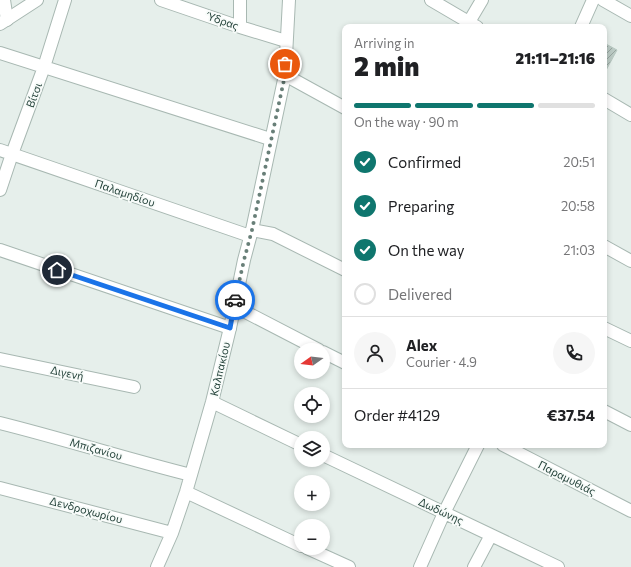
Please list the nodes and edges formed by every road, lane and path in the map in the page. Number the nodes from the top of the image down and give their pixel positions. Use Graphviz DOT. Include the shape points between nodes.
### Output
graph roads {
  1 [pos="4,0"];
  2 [pos="37,0"];
  3 [pos="65,0"];
  4 [pos="161,0"];
  5 [pos="240,0"];
  6 [pos="289,0"];
  7 [pos="432,0"];
  8 [pos="482,0"];
  9 [pos="593,0"];
  10 [pos="603,0"];
  11 [pos="631,16"];
  12 [pos="3,22"];
  13 [pos="467,24"];
  14 [pos="471,24"];
  15 [pos="582,24"];
  16 [pos="240,27"];
  17 [pos="286,41"];
  18 [pos="0,54"];
  19 [pos="44,67"];
  20 [pos="285,75"];
  21 [pos="607,101"];
  22 [pos="342,106"];
  23 [pos="631,115"];
  24 [pos="270,139"];
  25 [pos="0,150"];
  26 [pos="12,154"];
  27 [pos="0,190"];
  28 [pos="251,233"];
  29 [pos="607,248"];
  30 [pos="0,250"];
  31 [pos="631,261"];
  32 [pos="342,268"];
  33 [pos="234,306"];
  34 [pos="230,328"];
  35 [pos="607,329"];
  36 [pos="631,341"];
  37 [pos="305,343"];
  38 [pos="330,356"];
  39 [pos="0,359"];
  40 [pos="342,362"];
  41 [pos="134,387"];
  42 [pos="212,402"];
  43 [pos="607,413"];
  44 [pos="0,423"];
  45 [pos="631,425"];
  46 [pos="294,442"];
  47 [pos="476,448"];
  48 [pos="509,448"];
  49 [pos="330,458"];
  50 [pos="191,475"];
  51 [pos="0,488"];
  52 [pos="186,492"];
  53 [pos="631,511"];
  54 [pos="444,513"];
  55 [pos="172,533"];
  56 [pos="491,535"];
  57 [pos="294,543"];
  58 [pos="322,555"];
  59 [pos="157,567"];
  60 [pos="349,567"];
  61 [pos="420,567"];
  62 [pos="474,567"];
  63 [pos="558,567"];
  1 -- 12 [label="street"];
  2 -- 12 [label="street"];
  3 -- 19 [label="street, Βίτσι"];
  4 -- 16 [label="street, Ύδρας"];
  5 -- 16 [label="street"];
  6 -- 17 [label="street, Καλπακίου"];
  7 -- 13 [label="street"];
  8 -- 14 [label="street"];
  9 -- 15 [label="street"];
  10 -- 11 [label="street"];
  16 -- 17 [label="street, Ύδρας"];
  17 -- 20 [label="street, Καλπακίου"];
  18 -- 19 [label="street"];
  19 -- 24 [label="street"];
  19 -- 26 [label="street, Βίτσι"];
  20 -- 22 [label="street"];
  20 -- 24 [label="street, Καλπακίου"];
  21 -- 23 [label="street"];
  24 -- 28 [label="street, Καλπακίου"];
  25 -- 26 [label="street, Παλαμηδίου"];
  26 -- 27 [label="street, Βίτσι"];
  26 -- 28 [label="street, Παλαμηδίου"];
  28 -- 32 [label="street, Παλαμηδίου" via="273,234"];
  28 -- 33 [label="street, Καλπακίου"];
  29 -- 31 [label="street"];
  30 -- 34 [label="street"];
  33 -- 34 [label="street, Καλπακίου"];
  33 -- 37 [label="street"];
  34 -- 42 [label="street, Καλπακίου"];
  35 -- 36 [label="street"];
  38 -- 40 [label="street"];
  39 -- 41 [label="street, Διγενή"];
  42 -- 46 [label="street"];
  42 -- 50 [label="street, Καλπακίου"];
  43 -- 45 [label="street"];
  44 -- 50 [label="street, Μπιζανίου"];
  47 -- 54 [label="street"];
  48 -- 53 [label="street, Παραμυθιάς"];
  49 -- 54 [label="street, Δωδώνης"];
  50 -- 52 [label="street, Καλπακίου"];
  51 -- 55 [label="street, Δενδροχωρίου"];
  52 -- 55 [label="street, Καλπακίου"];
  52 -- 57 [label="street"];
  54 -- 56 [label="street, Δωδώνης"];
  54 -- 61 [label="street"];
  55 -- 59 [label="street, Καλπακίου"];
  56 -- 62 [label="street"];
  56 -- 63 [label="street, Δωδώνης"];
  58 -- 60 [label="street"];
}
